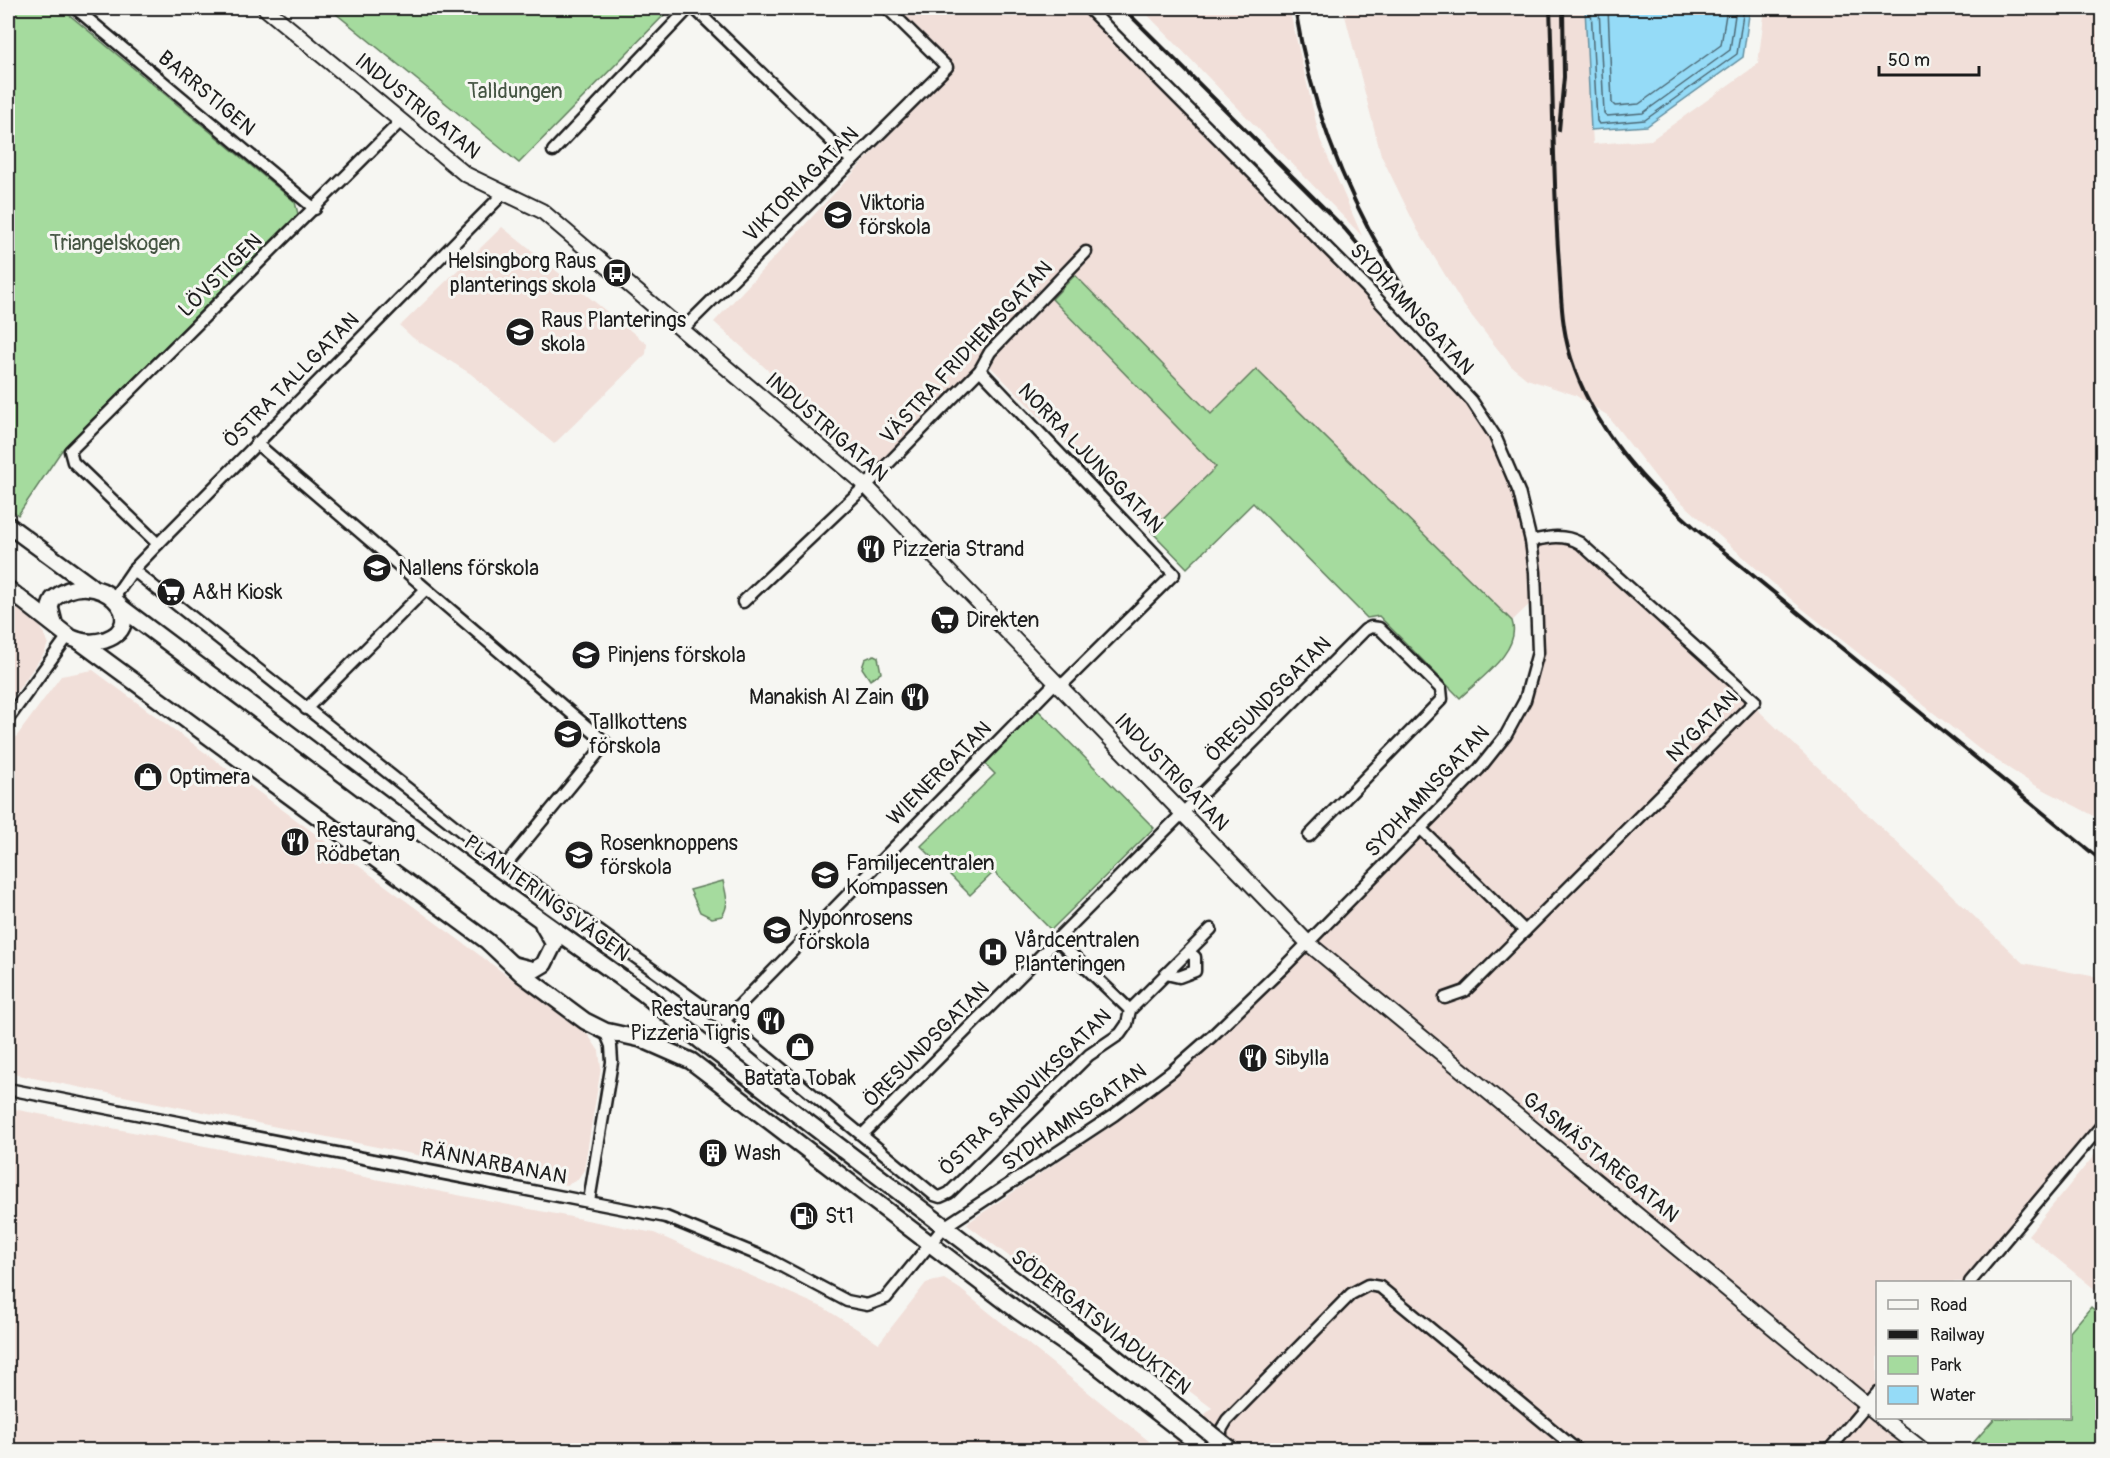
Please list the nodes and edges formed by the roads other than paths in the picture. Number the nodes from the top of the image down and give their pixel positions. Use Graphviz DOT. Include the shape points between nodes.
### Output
graph roads {
  1 [pos="75,8"];
  2 [pos="265,8"];
  3 [pos="689,8"];
  4 [pos="694,8"];
  5 [pos="887,8"];
  6 [pos="1088,8"];
  7 [pos="400,122"];
  8 [pos="553,152"];
  9 [pos="852,161"];
  10 [pos="503,194"];
  11 [pos="315,209"];
  12 [pos="1086,252"];
  13 [pos="682,330"];
  14 [pos="980,370"];
  15 [pos="256,443"];
  16 [pos="866,486"];
  17 [pos="8,525"];
  18 [pos="1531,541"];
  19 [pos="158,544"];
  20 [pos="133,570"];
  21 [pos="1174,574"];
  22 [pos="91,586"];
  23 [pos="8,589"];
  24 [pos="425,590"];
  25 [pos="743,602"];
  26 [pos="117,604"];
  27 [pos="54,623"];
  28 [pos="74,638"];
  29 [pos="1058,684"];
  30 [pos="306,709"];
  31 [pos="8,719"];
  32 [pos="1183,813"];
  33 [pos="1421,829"];
  34 [pos="1308,836"];
  35 [pos="505,866"];
  36 [pos="535,917"];
  37 [pos="1211,930"];
  38 [pos="1525,931"];
  39 [pos="1057,940"];
  40 [pos="1308,943"];
  41 [pos="1189,952"];
  42 [pos="511,964"];
  43 [pos="1166,974"];
  44 [pos="1445,998"];
  45 [pos="1130,1010"];
  46 [pos="724,1020"];
  47 [pos="605,1030"];
  48 [pos="8,1089"];
  49 [pos="2103,1125"];
  50 [pos="862,1136"];
  51 [pos="940,1197"];
  52 [pos="589,1201"];
  53 [pos="944,1227"];
  54 [pos="931,1242"];
  55 [pos="1971,1281"];
  56 [pos="1872,1409"];
  57 [pos="1883,1419"];
  58 [pos="1206,1450"];
  59 [pos="1224,1450"];
  60 [pos="1231,1450"];
  61 [pos="1577,1450"];
  62 [pos="1829,1450"];
  63 [pos="1923,1450"];
  1 -- 11 [label="street, BARRSTIGEN"];
  2 -- 7 [label="street, INDUSTRIGATAN"];
  3 -- 8 [label="street"];
  4 -- 9 [label="street"];
  5 -- 9 [label="street, VIKTORIAGATAN" via="947,67"];
  6 -- 18 [label="street, SYDHAMNSGATAN" via="1366,287 1472,401 1507,460"];
  7 -- 10 [label="street, INDUSTRIGATAN" via="465,174"];
  7 -- 11 [label="street, LÖVSTIGEN"];
  9 -- 13 [label="street, VIKTORIAGATAN"];
  10 -- 13 [label="street, INDUSTRIGATAN" via="542,211"];
  10 -- 15 [label="street, ÖSTRA TALLGATAN"];
  11 -- 19 [label="street, LÖVSTIGEN" via="70,451 73,462"];
  12 -- 14 [label="street, VÄSTRA FRIDHEMSGATAN" via="990,352"];
  13 -- 16 [label="street, INDUSTRIGATAN"];
  14 -- 16 [label="street, VÄSTRA FRIDHEMSGATAN"];
  14 -- 21 [label="street, NORRA LJUNGGATAN"];
  15 -- 19 [label="street, ÖSTRA TALLGATAN"];
  15 -- 24 [label="street"];
  16 -- 25 [label="street, VÄSTRA FRIDHEMSGATAN"];
  16 -- 29 [label="street, INDUSTRIGATAN"];
  17 -- 22 [label="main road"];
  18 -- 33 [label="street, SYDHAMNSGATAN" via="1539,636 1525,700 1494,752"];
  18 -- 38 [label="street, NYGATAN" via="1557,536 1580,543 1755,701"];
  19 -- 20 [label="street, ÖSTRA TALLGATAN"];
  20 -- 26 [label="street, ÖSTRA TALLGATAN"];
  20 -- 30 [label="street, PLANTERINGSVÄGEN"];
  21 -- 29 [label="street, WIENERGATAN"];
  22 -- 26 [label="main road"];
  22 -- 27 [label="main road" via="76,586 53,599 50,607"];
  23 -- 27 [label="main road"];
  24 -- 30 [label="street"];
  24 -- 35 [label="street" via="606,743"];
  26 -- 28 [label="main road" via="124,620 120,630 106,639"];
  26 -- 36 [label="main road, PLANTERINGSVÄGEN"];
  27 -- 28 [label="main road"];
  28 -- 31 [label="street"];
  28 -- 42 [label="main road" via="487,941"];
  29 -- 32 [label="street, INDUSTRIGATAN"];
  29 -- 46 [label="street, WIENERGATAN"];
  30 -- 35 [label="street, PLANTERINGSVÄGEN"];
  32 -- 34 [label="street, ÖRESUNDSGATAN" via="1365,630 1374,627 1382,630 1441,689 1442,699"];
  32 -- 39 [label="street, ÖRESUNDSGATAN"];
  32 -- 40 [label="street, INDUSTRIGATAN"];
  33 -- 38 [label="street"];
  33 -- 40 [label="street, SYDHAMNSGATAN"];
  35 -- 46 [label="street, PLANTERINGSVÄGEN"];
  36 -- 42 [label="main road" via="551,935 554,947 540,968 528,970"];
  36 -- 53 [label="main road, PLANTERINGSVÄGEN" via="643,993"];
  37 -- 41 [label="street, ÖSTRA SANDVIKSGATAN"];
  38 -- 44 [label="street, NYGATAN" via="1465,991"];
  39 -- 45 [label="street, ÖSTRA SANDVIKSGATAN"];
  39 -- 50 [label="street, ÖRESUNDSGATAN"];
  40 -- 53 [label="street, SYDHAMNSGATAN" via="1171,1072 1105,1121"];
  40 -- 56 [label="street, GASMÄSTAREGATAN"];
  41 -- 43 [label="street, ÖSTRA SANDVIKSGATAN"];
  41 -- 43 [label="street" via="1195,957 1195,971 1179,977"];
  42 -- 47 [label="main road" via="585,1022"];
  43 -- 45 [label="street, ÖSTRA SANDVIKSGATAN"];
  45 -- 51 [label="street, ÖSTRA SANDVIKSGATAN" via="1127,1024 1119,1034 1089,1055 949,1193"];
  46 -- 50 [label="street, PLANTERINGSVÄGEN"];
  47 -- 52 [label="street" via="612,1062"];
  47 -- 54 [label="main road" via="640,1039 691,1060"];
  48 -- 52 [label="street, RÄNNARBANAN"];
  49 -- 55 [label="street"];
  50 -- 51 [label="street, PLANTERINGSVÄGEN"];
  52 -- 54 [label="street, RÄNNARBANAN" via="695,1227 768,1259 847,1301 867,1305 886,1298"];
  53 -- 54 [label="street, SYDHAMNSGATAN"];
  53 -- 60 [label="main road, SÖDERGATSVIADUKTEN, bridge"];
  54 -- 58 [label="main road, SÖDERGATSVIADUKTEN"];
  56 -- 62 [label="street"];
  57 -- 63 [label="street"];
  59 -- 61 [label="street" via="1221,1430 1227,1420 1356,1290 1368,1285 1380,1287"];
}
